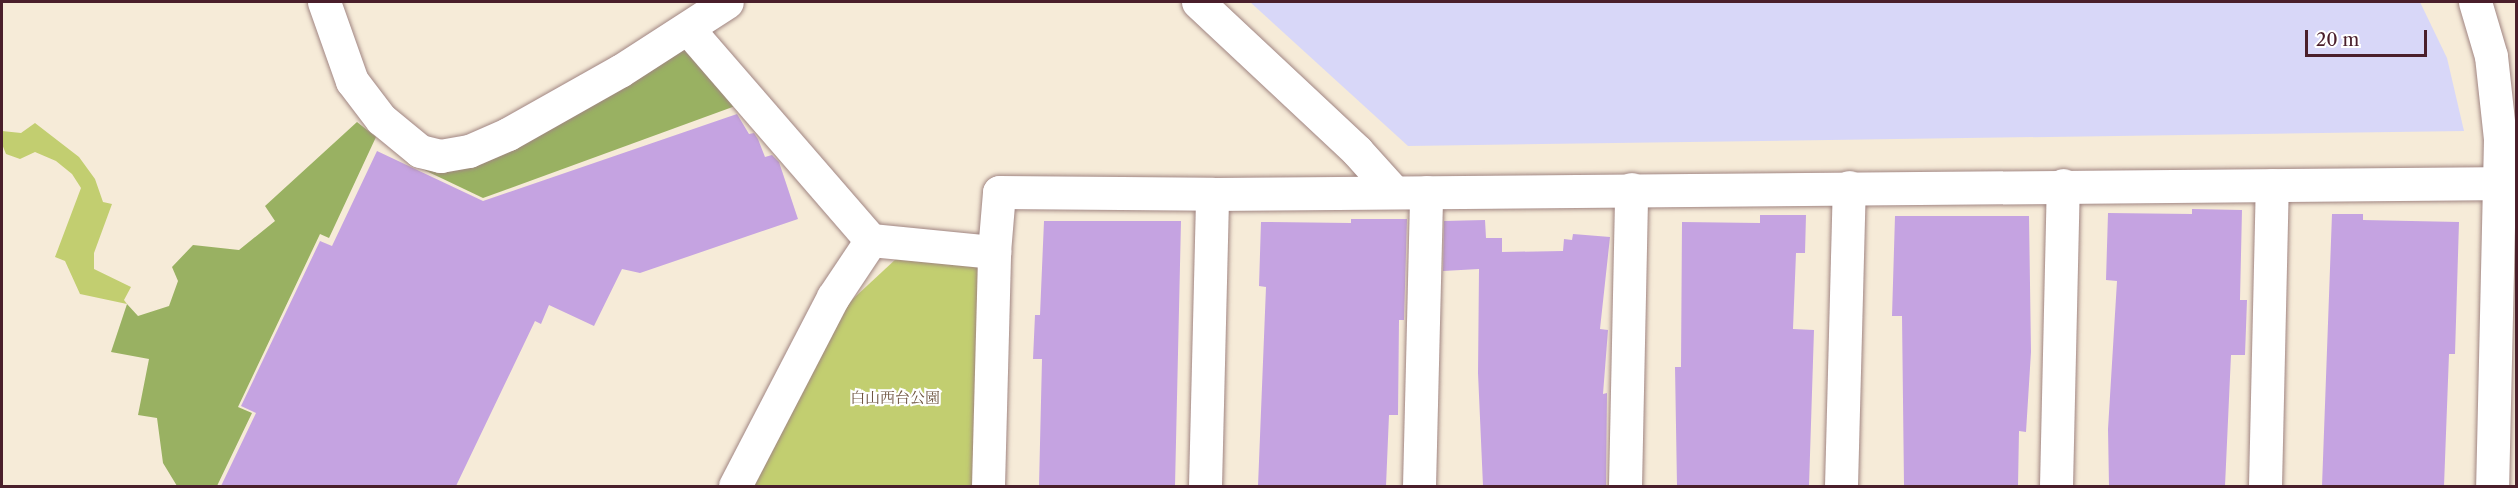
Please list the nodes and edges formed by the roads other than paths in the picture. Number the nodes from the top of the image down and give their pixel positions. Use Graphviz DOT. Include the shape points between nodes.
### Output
graph roads {
  1 [pos="324,2"];
  2 [pos="728,2"];
  3 [pos="1198,2"];
  4 [pos="2475,2"];
  5 [pos="688,29"];
  6 [pos="2508,182"];
  7 [pos="2063,185"];
  8 [pos="2272,185"];
  9 [pos="1849,187"];
  10 [pos="1630,189"];
  11 [pos="1393,191"];
  12 [pos="1426,192"];
  13 [pos="1212,194"];
  14 [pos="871,240"];
  15 [pos="994,252"];
  16 [pos="735,486"];
  17 [pos="988,486"];
  18 [pos="1205,486"];
  19 [pos="1419,486"];
  20 [pos="1625,486"];
  21 [pos="1841,486"];
  22 [pos="2056,486"];
  23 [pos="2265,486"];
  24 [pos="2492,486"];
  1 -- 5 [label="street" via="352,81 381,119 420,151 440,156 469,151 508,134"];
  2 -- 5 [label="street"];
  3 -- 11 [label="street" via="1358,151"];
  4 -- 6 [label="street" via="2492,56"];
  5 -- 14 [label="street"];
  6 -- 8 [label="street"];
  6 -- 24 [label="street"];
  7 -- 8 [label="street"];
  7 -- 9 [label="street"];
  7 -- 22 [label="street"];
  8 -- 23 [label="street"];
  9 -- 10 [label="street"];
  9 -- 21 [label="street"];
  10 -- 12 [label="street"];
  10 -- 20 [label="street"];
  11 -- 12 [label="street"];
  11 -- 13 [label="street"];
  12 -- 19 [label="street"];
  13 -- 15 [label="street" via="999,192"];
  13 -- 18 [label="street"];
  14 -- 15 [label="street"];
  14 -- 16 [label="street" via="833,297"];
  15 -- 17 [label="street"];
}
